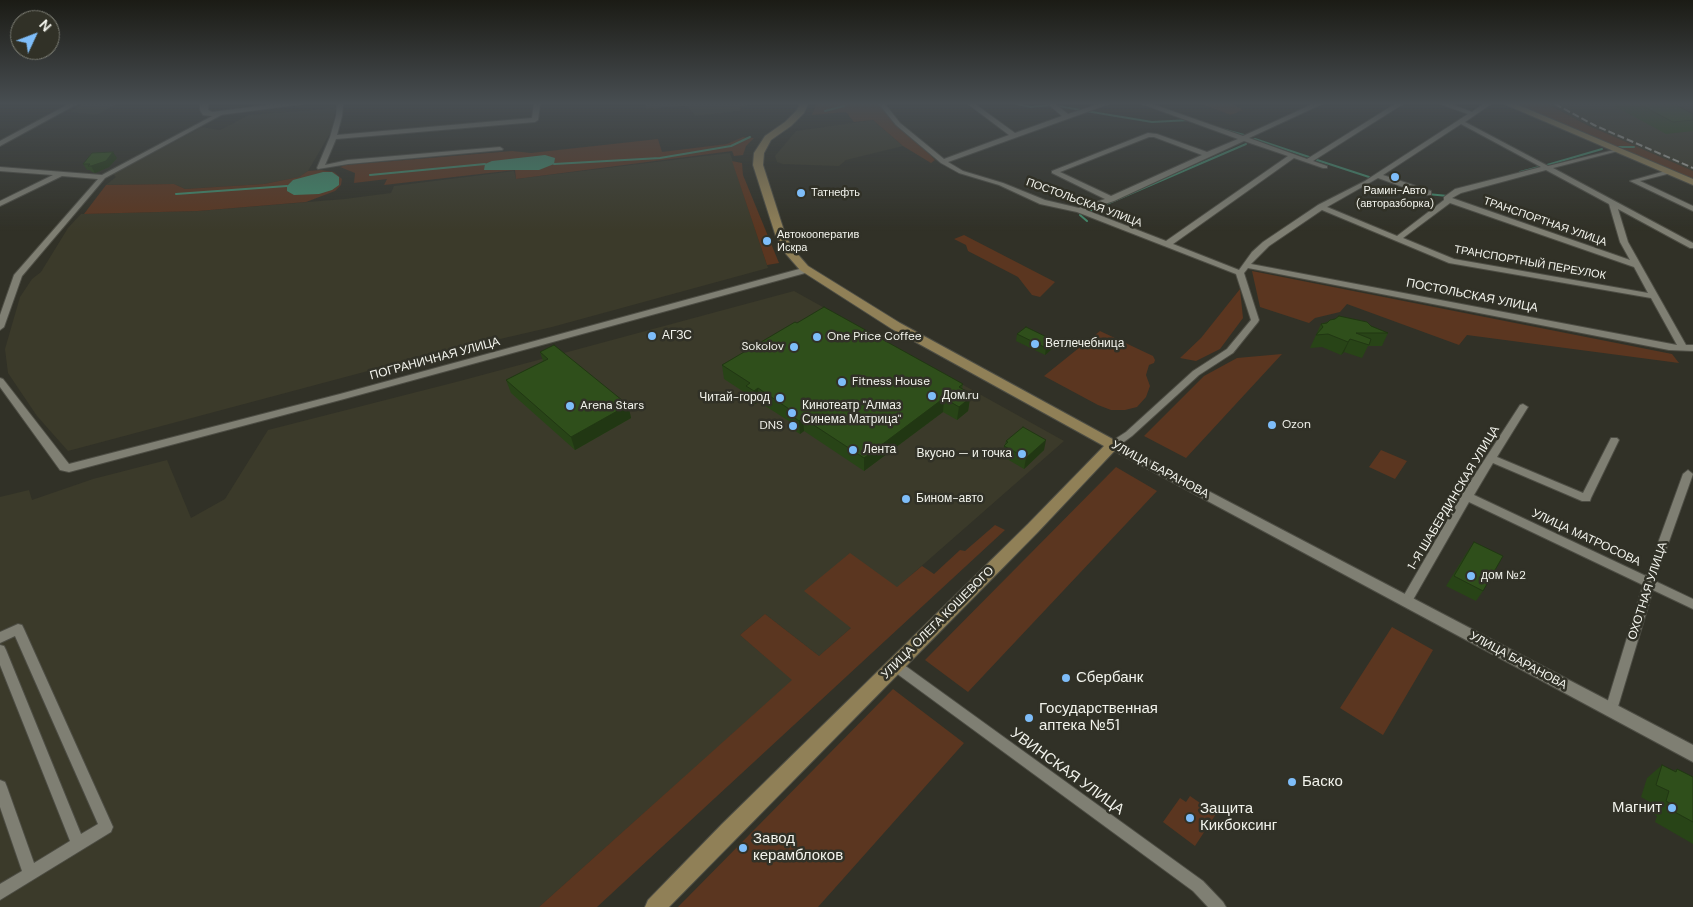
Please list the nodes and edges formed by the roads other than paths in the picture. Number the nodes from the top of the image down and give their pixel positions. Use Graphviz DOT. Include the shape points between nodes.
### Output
graph roads {
  1 [pos="160,146"];
  2 [pos="329,146"];
  3 [pos="763,146"];
  4 [pos="924,146"];
  5 [pos="985,146"];
  6 [pos="1118,146"];
  7 [pos="1185,146"];
  8 [pos="1227,146"];
  9 [pos="1265,146"];
  10 [pos="1332,146"];
  11 [pos="1422,146"];
  12 [pos="1506,146"];
  13 [pos="1607,146"];
  14 [pos="500,149"];
  15 [pos="1616,150"];
  16 [pos="1208,155"];
  17 [pos="1293,156"];
  18 [pos="1308,161"];
  19 [pos="943,162"];
  20 [pos="1325,167"];
  21 [pos="1546,168"];
  22 [pos="0,169"];
  23 [pos="1668,172"];
  24 [pos="60,175"];
  25 [pos="1377,175"];
  26 [pos="103,177"];
  27 [pos="1693,182"];
  28 [pos="1428,193"];
  29 [pos="1111,199"];
  30 [pos="1448,200"];
  31 [pos="1612,202"];
  32 [pos="0,204"];
  33 [pos="1321,207"];
  34 [pos="1693,209"];
  35 [pos="1078,210"];
  36 [pos="1398,239"];
  37 [pos="1166,245"];
  38 [pos="1693,246"];
  39 [pos="1246,265"];
  40 [pos="1636,266"];
  41 [pos="806,270"];
  42 [pos="1240,273"];
  43 [pos="1654,296"];
  44 [pos="0,327"];
  45 [pos="1683,347"];
  46 [pos="1693,348"];
  47 [pos="0,381"];
  48 [pos="1523,407"];
  49 [pos="1614,440"];
  50 [pos="1113,445"];
  51 [pos="1491,458"];
  52 [pos="1688,474"];
  53 [pos="1467,496"];
  54 [pos="1649,583"];
  55 [pos="1406,602"];
  56 [pos="1693,604"];
  57 [pos="0,638"];
  58 [pos="0,650"];
  59 [pos="896,666"];
  60 [pos="1611,710"];
  61 [pos="1693,754"];
  62 [pos="0,787"];
  63 [pos="78,844"];
  64 [pos="30,874"];
  65 [pos="0,893"];
  66 [pos="655,907"];
  67 [pos="1218,907"];
  1 -- 26 [label="street"];
  2 -- 14 [label="street" via="320,168 348,162"];
  3 -- 41 [label="main road, УЛИЦА БАРАНОВА" via="758,165 781,237"];
  4 -- 19 [label="street, ПОСТОЛЬСКАЯ УЛИЦА"];
  5 -- 19 [label="street"];
  6 -- 29 [label="street" via="1054,172"];
  7 -- 16 [label="street"];
  8 -- 16 [label="street"];
  9 -- 17 [label="street"];
  10 -- 18 [label="street"];
  11 -- 25 [label="street"];
  12 -- 21 [label="street"];
  13 -- 15 [label="main road"];
  15 -- 21 [label="street"];
  15 -- 23 [label="main road"];
  16 -- 29 [label="street"];
  17 -- 18 [label="street"];
  17 -- 37 [label="street"];
  18 -- 20 [label="street"];
  19 -- 35 [label="street, ПОСТОЛЬСКАЯ УЛИЦА" via="1043,202"];
  21 -- 30 [label="street" via="1458,191"];
  21 -- 31 [label="street"];
  22 -- 24 [label="street"];
  23 -- 27 [label="main road"];
  23 -- 34 [label="street" via="1633,180"];
  24 -- 26 [label="street"];
  24 -- 32 [label="street"];
  25 -- 28 [label="street"];
  25 -- 33 [label="street"];
  26 -- 44 [label="street" via="18,274"];
  29 -- 35 [label="street"];
  30 -- 36 [label="street"];
  30 -- 40 [label="street, ТРАНСПОРТНАЯ УЛИЦА"];
  31 -- 38 [label="street"];
  31 -- 40 [label="street" via="1624,242"];
  33 -- 36 [label="street, ТРАНСПОРТНЫЙ ПЕРЕУЛОК"];
  33 -- 39 [label="street" via="1266,244"];
  35 -- 37 [label="street, ПОСТОЛЬСКАЯ УЛИЦА"];
  36 -- 43 [label="street, ТРАНСПОРТНЫЙ ПЕРЕУЛОК" via="1452,261"];
  37 -- 42 [label="street, ПОСТОЛЬСКАЯ УЛИЦА"];
  39 -- 42 [label="street"];
  39 -- 45 [label="street, ПОСТОЛЬСКАЯ УЛИЦА" via="1669,347"];
  40 -- 43 [label="street"];
  41 -- 47 [label="street, ПОГРАНИЧНАЯ УЛИЦА" via="351,395 69,468 64,467"];
  41 -- 50 [label="main road, УЛИЦА БАРАНОВА" via="896,326"];
  42 -- 50 [label="street, УЛИЦА ОЛЕГА КОШЕВОГО" via="1255,320 1230,351 1196,373"];
  43 -- 45 [label="street"];
  45 -- 46 [label="street, ПОСТОЛЬСКАЯ УЛИЦА"];
  48 -- 51 [label="street, 1-Я ШАБЕРДИНСКАЯ УЛИЦА"];
  49 -- 51 [label="street" via="1586,498"];
  50 -- 55 [label="street, УЛИЦА БАРАНОВА"];
  50 -- 59 [label="main road, УЛИЦА ОЛЕГА КОШЕВОГО"];
  51 -- 53 [label="street, 1-Я ШАБЕРДИНСКАЯ УЛИЦА"];
  52 -- 54 [label="street, ОХОТНАЯ УЛИЦА"];
  53 -- 54 [label="street, УЛИЦА МАТРОСОВА"];
  53 -- 55 [label="street, 1-Я ШАБЕРДИНСКАЯ УЛИЦА"];
  54 -- 56 [label="street, УЛИЦА МАТРОСОВА"];
  54 -- 60 [label="street, ОХОТНАЯ УЛИЦА"];
  55 -- 60 [label="street, УЛИЦА БАРАНОВА"];
  57 -- 63 [label="street" via="18,629 106,827"];
  58 -- 63 [label="street"];
  59 -- 66 [label="main road, УЛИЦА ОЛЕГА КОШЕВОГО"];
  59 -- 67 [label="street, УВИНСКАЯ УЛИЦА" via="1198,886"];
  60 -- 61 [label="street, УЛИЦА БАРАНОВА"];
  62 -- 64 [label="street"];
  63 -- 64 [label="street"];
  64 -- 65 [label="street"];
}
